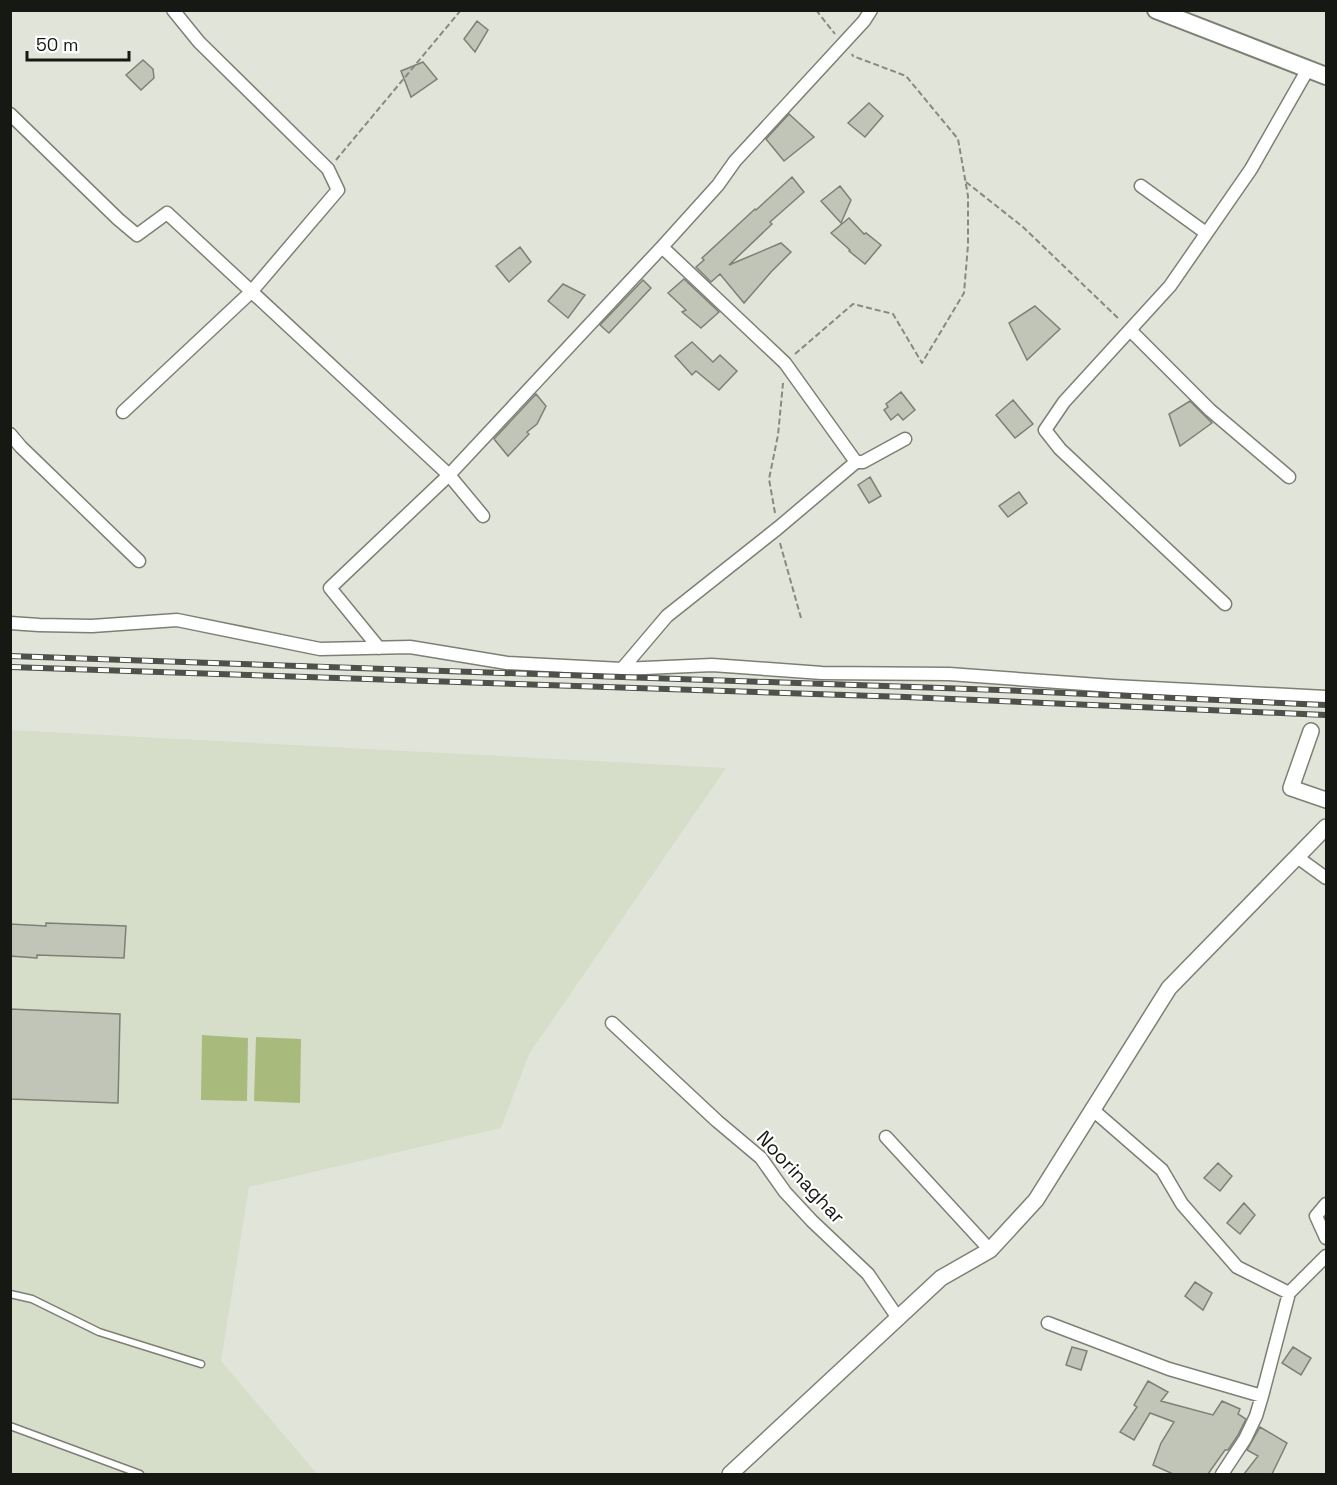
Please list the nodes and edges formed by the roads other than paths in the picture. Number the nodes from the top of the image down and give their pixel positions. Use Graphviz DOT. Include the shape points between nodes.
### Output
graph roads {
  1 [pos="173,10"];
  2 [pos="871,10"];
  3 [pos="1156,10"];
  4 [pos="1308,69"];
  5 [pos="1326,76"];
  6 [pos="10,114"];
  7 [pos="1141,186"];
  8 [pos="1206,233"];
  9 [pos="662,248"];
  10 [pos="251,292"];
  11 [pos="1131,331"];
  12 [pos="123,412"];
  13 [pos="10,434"];
  14 [pos="905,439"];
  15 [pos="856,462"];
  16 [pos="449,475"];
  17 [pos="1289,477"];
  18 [pos="483,516"];
  19 [pos="138,561"];
  20 [pos="1225,604"];
  21 [pos="10,622"];
  22 [pos="379,648"];
  23 [pos="622,669"];
  24 [pos="1326,697"];
  25 [pos="1311,731"];
  26 [pos="1326,800"];
  27 [pos="1326,827"];
  28 [pos="1297,857"];
  29 [pos="1326,878"];
  30 [pos="612,1023"];
  31 [pos="1093,1110"];
  32 [pos="886,1137"];
  33 [pos="1326,1204"];
  34 [pos="1326,1238"];
  35 [pos="990,1250"];
  36 [pos="1326,1256"];
  37 [pos="1289,1293"];
  38 [pos="10,1294"];
  39 [pos="898,1318"];
  40 [pos="1048,1323"];
  41 [pos="201,1364"];
  42 [pos="1262,1396"];
  43 [pos="10,1426"];
  44 [pos="140,1474"];
  45 [pos="730,1474"];
  46 [pos="1222,1474"];
  1 -- 10 [label="street" via="199,42 328,169 338,190"];
  2 -- 9 [label="street"];
  3 -- 4 [label="main road"];
  4 -- 5 [label="main road"];
  4 -- 8 [label="street" via="1251,169"];
  6 -- 10 [label="street" via="137,236 167,213"];
  7 -- 8 [label="street"];
  8 -- 11 [label="street" via="1170,286"];
  9 -- 15 [label="street" via="785,363"];
  9 -- 16 [label="street"];
  10 -- 12 [label="street"];
  10 -- 16 [label="street"];
  11 -- 17 [label="street" via="1210,410"];
  11 -- 20 [label="street" via="1064,402 1045,430 1060,449"];
  13 -- 19 [label="street"];
  14 -- 15 [label="street"];
  15 -- 23 [label="street" via="667,616"];
  16 -- 18 [label="street"];
  16 -- 22 [label="street" via="330,588"];
  21 -- 22 [label="street" via="92,627 177,620 320,649"];
  22 -- 23 [label="street" via="410,647 507,663"];
  23 -- 24 [label="street" via="712,666 822,673 949,674"];
  25 -- 26 [label="street" via="1290,788"];
  27 -- 28 [label="street"];
  28 -- 29 [label="street"];
  28 -- 31 [label="street" via="1170,988"];
  30 -- 39 [label="street, Noorinaghar" via="761,1158 785,1192 868,1274"];
  31 -- 35 [label="street" via="1036,1200"];
  31 -- 37 [label="street" via="1162,1170 1182,1204 1238,1267"];
  32 -- 35 [label="street"];
  33 -- 34 [label="street" via="1316,1216"];
  35 -- 39 [label="street" via="941,1278"];
  36 -- 37 [label="street"];
  37 -- 42 [label="street"];
  38 -- 41 [label="lane" via="32,1299 99,1332"];
  39 -- 45 [label="street"];
  40 -- 42 [label="street" via="1169,1369"];
  42 -- 46 [label="street" via="1245,1438"];
  43 -- 44 [label="lane"];
}
